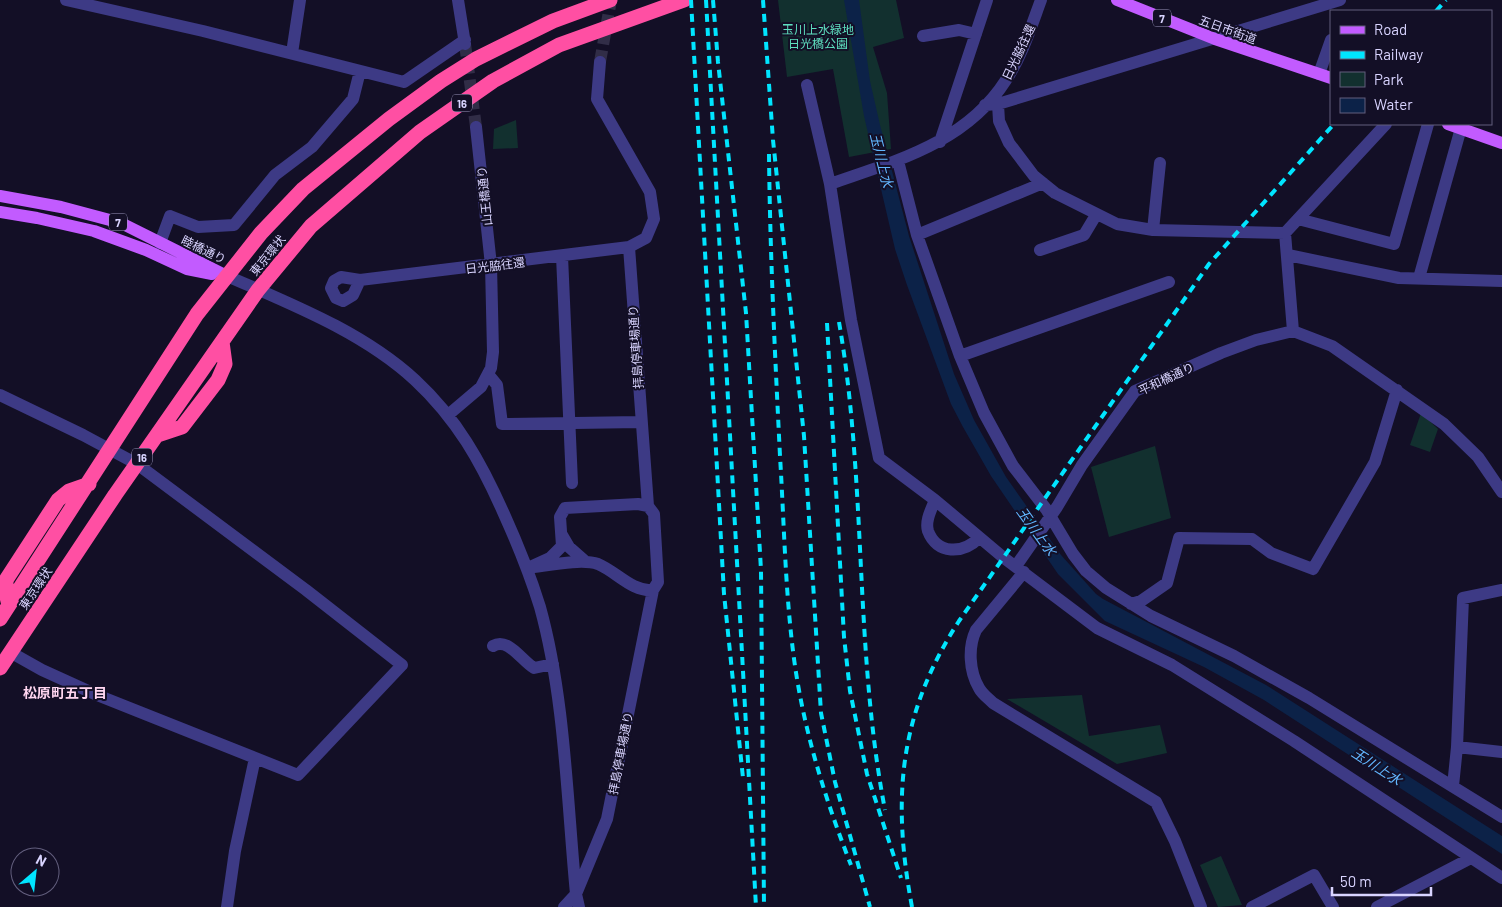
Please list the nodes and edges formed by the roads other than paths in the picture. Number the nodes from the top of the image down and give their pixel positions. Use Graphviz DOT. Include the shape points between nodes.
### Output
graph roads {
  1 [pos="66,0"];
  2 [pos="300,0"];
  3 [pos="458,0"];
  4 [pos="610,0"];
  5 [pos="684,0"];
  6 [pos="987,0"];
  7 [pos="1041,0"];
  8 [pos="1117,0"];
  9 [pos="1340,0"];
  10 [pos="976,34"];
  11 [pos="923,36"];
  12 [pos="1215,39"];
  13 [pos="1330,46"];
  14 [pos="292,53"];
  15 [pos="600,62"];
  16 [pos="360,71"];
  17 [pos="1325,76"];
  18 [pos="807,85"];
  19 [pos="992,104"];
  20 [pos="1385,125"];
  21 [pos="1428,125"];
  22 [pos="1451,125"];
  23 [pos="476,127"];
  24 [pos="1461,128"];
  25 [pos="940,142"];
  26 [pos="1502,143"];
  27 [pos="893,163"];
  28 [pos="1160,163"];
  29 [pos="1043,183"];
  30 [pos="830,184"];
  31 [pos="0,196"];
  32 [pos="0,212"];
  33 [pos="1096,215"];
  34 [pos="1298,220"];
  35 [pos="1153,230"];
  36 [pos="1285,232"];
  37 [pos="917,235"];
  38 [pos="160,243"];
  39 [pos="629,247"];
  40 [pos="1040,250"];
  41 [pos="1288,255"];
  42 [pos="562,256"];
  43 [pos="491,265"];
  44 [pos="227,276"];
  45 [pos="1419,278"];
  46 [pos="360,280"];
  47 [pos="1502,281"];
  48 [pos="1169,282"];
  49 [pos="258,290"];
  50 [pos="1293,331"];
  51 [pos="960,356"];
  52 [pos="488,374"];
  53 [pos="1397,390"];
  54 [pos="0,395"];
  55 [pos="448,415"];
  56 [pos="640,422"];
  57 [pos="570,424"];
  58 [pos="111,449"];
  59 [pos="137,464"];
  60 [pos="572,483"];
  61 [pos="1502,492"];
  62 [pos="934,500"];
  63 [pos="648,506"];
  64 [pos="1048,520"];
  65 [pos="562,535"];
  66 [pos="979,538"];
  67 [pos="586,562"];
  68 [pos="528,568"];
  69 [pos="1020,569"];
  70 [pos="653,590"];
  71 [pos="1502,590"];
  72 [pos="1131,604"];
  73 [pos="0,619"];
  74 [pos="493,646"];
  75 [pos="10,652"];
  76 [pos="553,664"];
  77 [pos="0,668"];
  78 [pos="1457,747"];
  79 [pos="1502,752"];
  80 [pos="255,758"];
  81 [pos="1453,786"];
  82 [pos="1502,818"];
  83 [pos="1471,858"];
  84 [pos="1502,878"];
  85 [pos="576,894"];
  86 [pos="227,907"];
  87 [pos="564,907"];
  88 [pos="579,907"];
  89 [pos="1201,907"];
  90 [pos="1252,907"];
  91 [pos="1333,907"];
  92 [pos="1377,907"];
  1 -- 14 [label="street"];
  2 -- 14 [label="street"];
  3 -- 16 [label="street" via="465,42 404,82"];
  4 -- 44 [label="highway, 東京環状 / 16" via="512,39 441,81 303,189 261,233"];
  5 -- 49 [label="highway, 東京環状 / 16" via="559,45 493,81 420,132 338,202 305,232"];
  6 -- 10 [label="street"];
  7 -- 19 [label="street, 日光脇往還" via="1022,48"];
  8 -- 12 [label="main road, 五日市街道 / 7"];
  9 -- 12 [label="street"];
  10 -- 11 [label="street" via="959,30"];
  10 -- 25 [label="street"];
  12 -- 17 [label="main road, 五日市街道 / 7"];
  12 -- 19 [label="street"];
  13 -- 17 [label="street"];
  14 -- 16 [label="street"];
  15 -- 39 [label="street" via="597,99 650,192 654,219 646,238"];
  16 -- 38 [label="street" via="353,99 312,147 275,175 234,224 198,227 170,216"];
  18 -- 30 [label="street"];
  19 -- 25 [label="street, 日光脇往還"];
  19 -- 29 [label="street" via="1009,143"];
  20 -- 34 [label="street"];
  21 -- 34 [label="street" via="1394,244"];
  22 -- 24 [label="main road"];
  23 -- 43 [label="street, 山王橋通り"];
  24 -- 26 [label="main road"];
  24 -- 45 [label="street"];
  25 -- 27 [label="street, 日光脇往還"];
  27 -- 30 [label="street, 日光脇往還"];
  27 -- 37 [label="street"];
  28 -- 35 [label="street"];
  29 -- 33 [label="street"];
  29 -- 37 [label="street"];
  30 -- 62 [label="street" via="879,458"];
  31 -- 38 [label="main road, 睦橋通り / 7" via="61,206 121,223"];
  32 -- 44 [label="main road, 睦橋通り / 7" via="94,231 187,269"];
  33 -- 35 [label="street" via="1117,224"];
  33 -- 40 [label="street" via="1084,235"];
  34 -- 36 [label="street"];
  35 -- 36 [label="street"];
  36 -- 41 [label="street"];
  37 -- 51 [label="street"];
  38 -- 44 [label="main road, 睦橋通り / 7"];
  39 -- 42 [label="street, 日光脇往還"];
  39 -- 56 [label="street, 拝島停車場通り"];
  41 -- 45 [label="street" via="1399,278"];
  41 -- 50 [label="street"];
  42 -- 43 [label="street, 日光脇往還"];
  42 -- 57 [label="street"];
  43 -- 46 [label="street, 日光脇往還"];
  43 -- 52 [label="street, 山王橋通り" via="493,352"];
  44 -- 49 [label="street"];
  44 -- 58 [label="highway, 東京環状 / 16" via="192,322"];
  45 -- 47 [label="street"];
  48 -- 51 [label="street"];
  49 -- 55 [label="street" via="361,340 415,380"];
  49 -- 59 [label="highway, 東京環状 / 16" via="222,342 225,364 218,380 191,418 182,427 158,435"];
  50 -- 53 [label="street" via="1332,346"];
  50 -- 64 [label="street, 平和橋通り" via="1221,353 1135,391"];
  51 -- 64 [label="street" via="984,413"];
  52 -- 55 [label="street" via="476,392"];
  52 -- 57 [label="street" via="497,385 502,424"];
  53 -- 61 [label="street" via="1444,424 1478,457"];
  53 -- 72 [label="street" via="1375,462 1312,570 1271,553 1252,539 1179,538 1167,583"];
  54 -- 58 [label="street"];
  55 -- 68 [label="street" via="480,460"];
  56 -- 57 [label="street"];
  56 -- 63 [label="street, 拝島停車場通り"];
  57 -- 60 [label="street"];
  58 -- 59 [label="street"];
  58 -- 73 [label="highway, 東京環状 / 16" via="89,484 69,491 58,500 6,580 9,604"];
  59 -- 75 [label="highway, 東京環状 / 16"];
  59 -- 80 [label="street" via="402,665 298,775"];
  62 -- 66 [label="street"];
  62 -- 66 [label="street" via="927,521 928,531 939,545 954,551 970,548"];
  63 -- 65 [label="street" via="565,508 560,517"];
  63 -- 70 [label="street, 拝島停車場通り" via="654,514 658,582"];
  64 -- 69 [label="street, 平和橋通り" via="1026,551"];
  64 -- 72 [label="street" via="1086,571"];
  65 -- 67 [label="street"];
  65 -- 68 [label="street" via="562,546 556,553"];
  66 -- 69 [label="street"];
  67 -- 68 [label="street"];
  67 -- 70 [label="street" via="597,564 643,591"];
  68 -- 76 [label="street"];
  69 -- 83 [label="street" via="1097,628 1172,665"];
  69 -- 89 [label="street, 平和橋通り" via="971,640 970,661 979,688 993,703 1156,802"];
  70 -- 85 [label="street, 拝島停車場通り" via="607,819"];
  71 -- 78 [label="street" via="1463,598"];
  72 -- 81 [label="street" via="1309,698"];
  74 -- 76 [label="street" via="506,644 534,668"];
  75 -- 77 [label="highway, 東京環状 / 16"];
  75 -- 80 [label="street" via="98,695"];
  76 -- 85 [label="street"];
  78 -- 79 [label="street"];
  78 -- 81 [label="street"];
  80 -- 86 [label="street"];
  81 -- 82 [label="street"];
  83 -- 84 [label="street"];
  83 -- 92 [label="street"];
  85 -- 87 [label="street, 拝島停車場通り"];
  85 -- 88 [label="street"];
  90 -- 91 [label="street" via="1314,875"];
}
